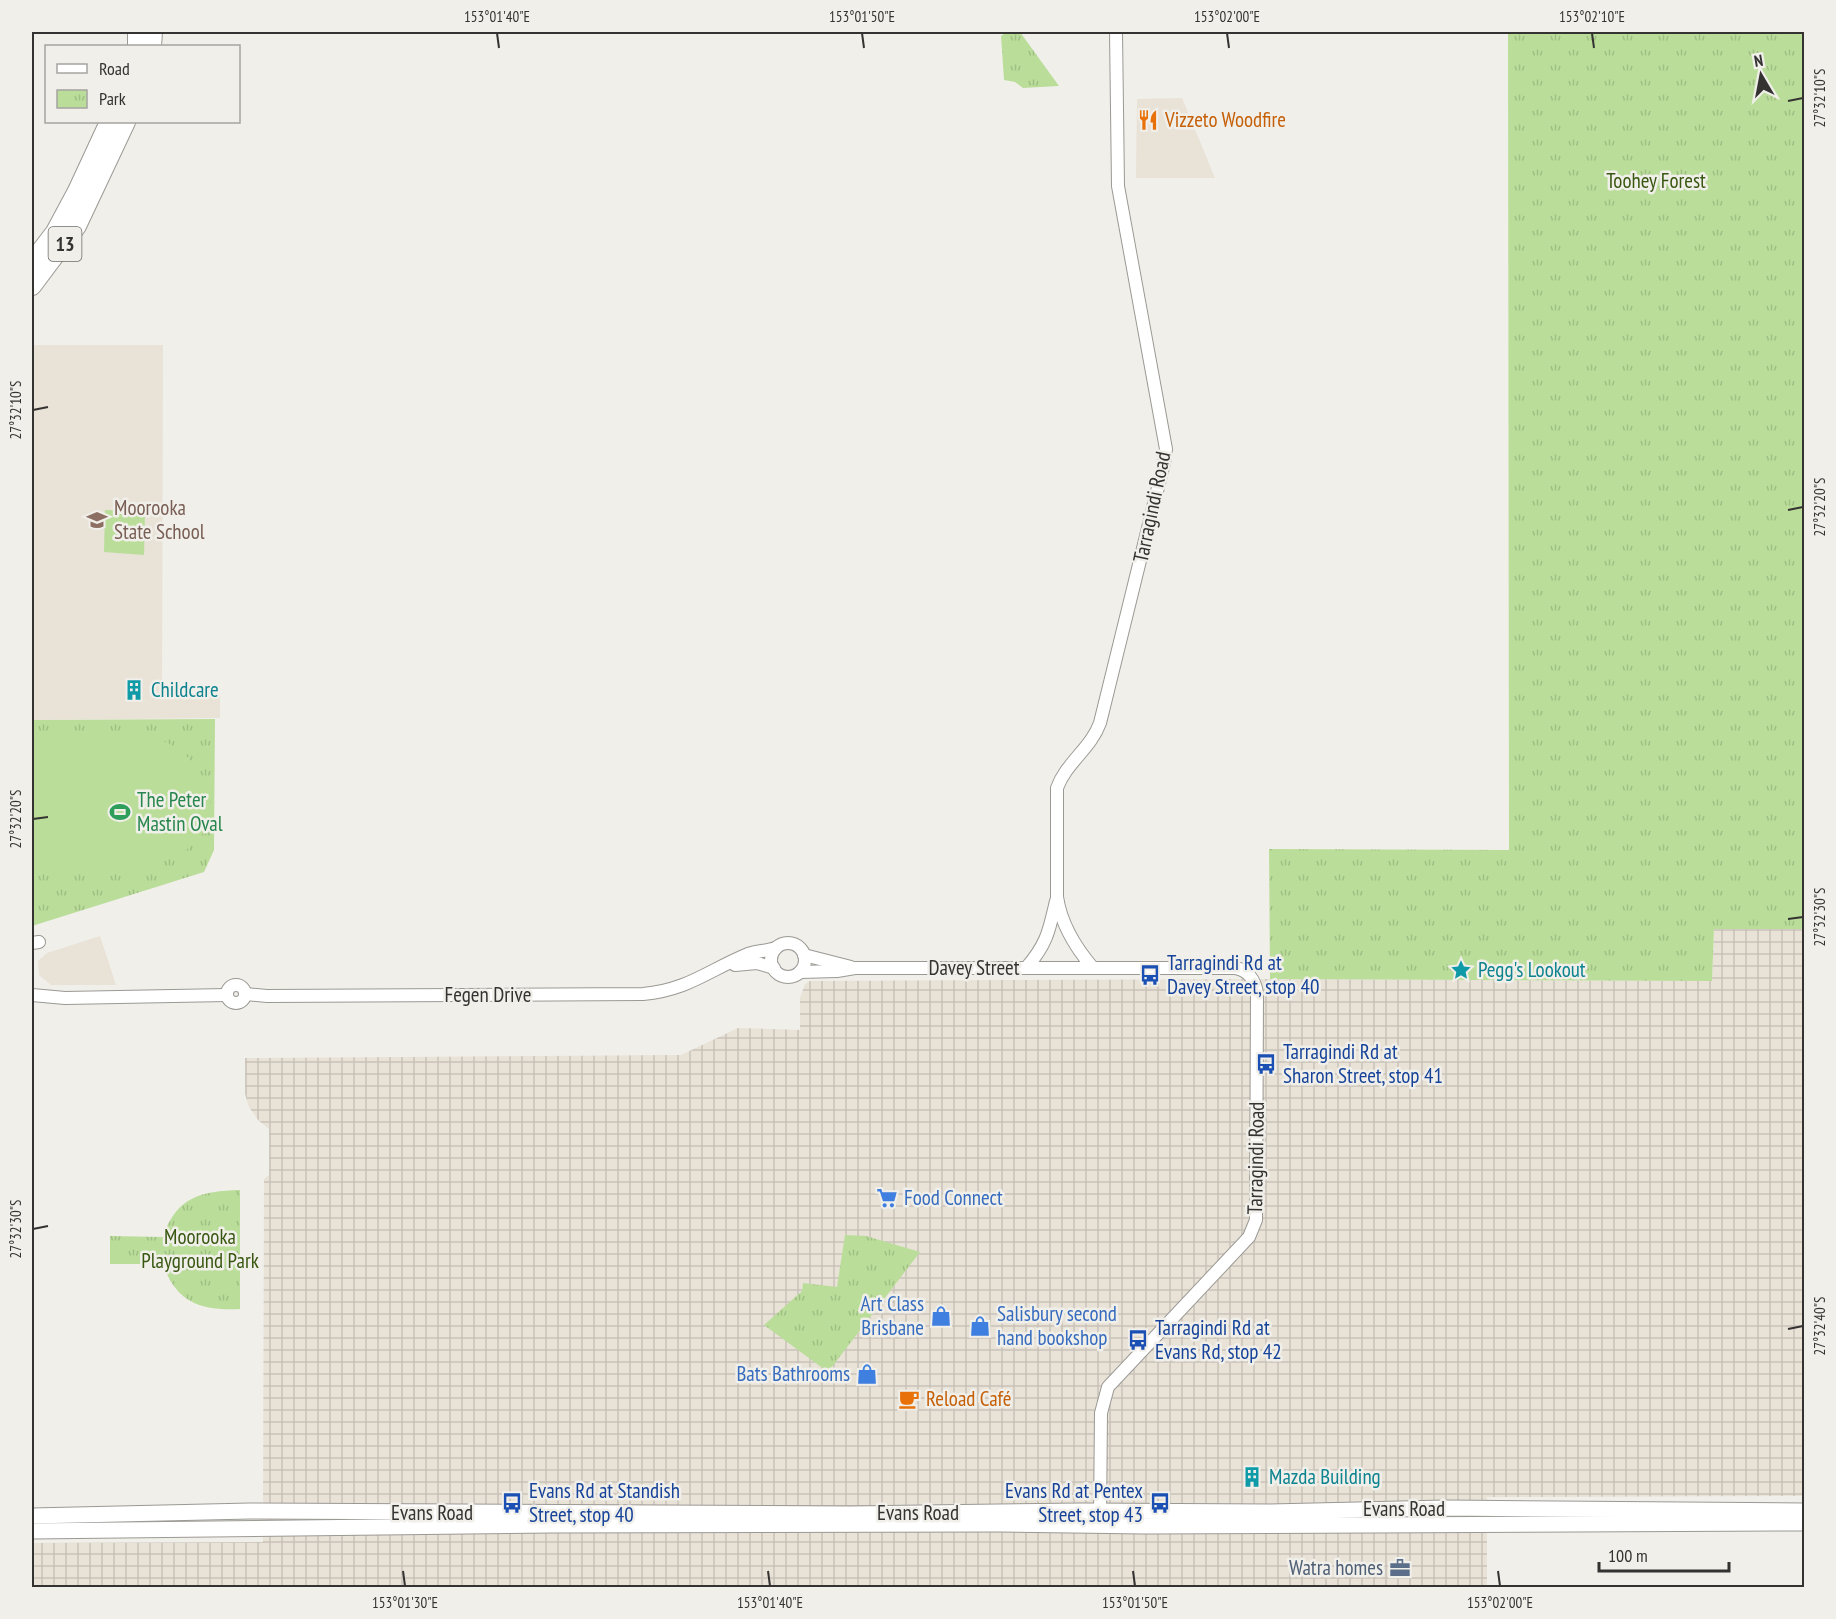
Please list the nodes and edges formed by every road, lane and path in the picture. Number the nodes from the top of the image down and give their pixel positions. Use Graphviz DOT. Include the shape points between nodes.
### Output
graph roads {
  1 [pos="1116,32"];
  2 [pos="108,123"];
  3 [pos="126,123"];
  4 [pos="32,262"];
  5 [pos="32,286"];
  6 [pos="1057,897"];
  7 [pos="1070,934"];
  8 [pos="1048,937"];
  9 [pos="776,948"];
  10 [pos="804,955"];
  11 [pos="724,966"];
  12 [pos="774,968"];
  13 [pos="855,968"];
  14 [pos="1026,968"];
  15 [pos="1093,968"];
  16 [pos="800,972"];
  17 [pos="32,994"];
  18 [pos="1804,1511"];
  19 [pos="32,1516"];
  20 [pos="1100,1518"];
  21 [pos="1804,1523"];
  22 [pos="32,1531"];
  1 -- 6 [label="street, Tarragindi Road" via="1118,186 1166,449 1100,723 1057,788"];
  2 -- 4 [label="highway, 13" via="60,223"];
  3 -- 5 [label="highway, 13" via="77,226"];
  6 -- 7 [label="street, Tarragindi Road" via="1061,918"];
  6 -- 8 [label="street, Tarragindi Road"];
  7 -- 8 [label="street" via="1057,932"];
  7 -- 15 [label="street, Tarragindi Road"];
  8 -- 14 [label="street, Tarragindi Road"];
  9 -- 10 [label="street" via="793,944"];
  9 -- 11 [label="street, Fegen Drive" via="749,954"];
  9 -- 12 [label="street" via="772,956"];
  10 -- 13 [label="street, Davey Street"];
  10 -- 16 [label="street"];
  11 -- 12 [label="street, Fegen Drive" via="755,963"];
  11 -- 17 [label="street, Fegen Drive" via="685,986 643,994 267,996 245,994 235,985 227,995 65,998"];
  12 -- 16 [label="street" via="787,977"];
  13 -- 14 [label="street, Davey Street"];
  13 -- 16 [label="street, Davey Street"];
  14 -- 15 [label="street, Davey Street"];
  15 -- 20 [label="street, Tarragindi Road" via="1240,969 1252,978 1257,993 1256,1220 1249,1237 1108,1387 1101,1413"];
  18 -- 20 [label="main road, Evans Road" via="1462,1508"];
  19 -- 20 [label="main road, Evans Road" via="250,1511"];
  20 -- 21 [label="main road, Evans Road"];
  20 -- 22 [label="main road, Evans Road"];
}
